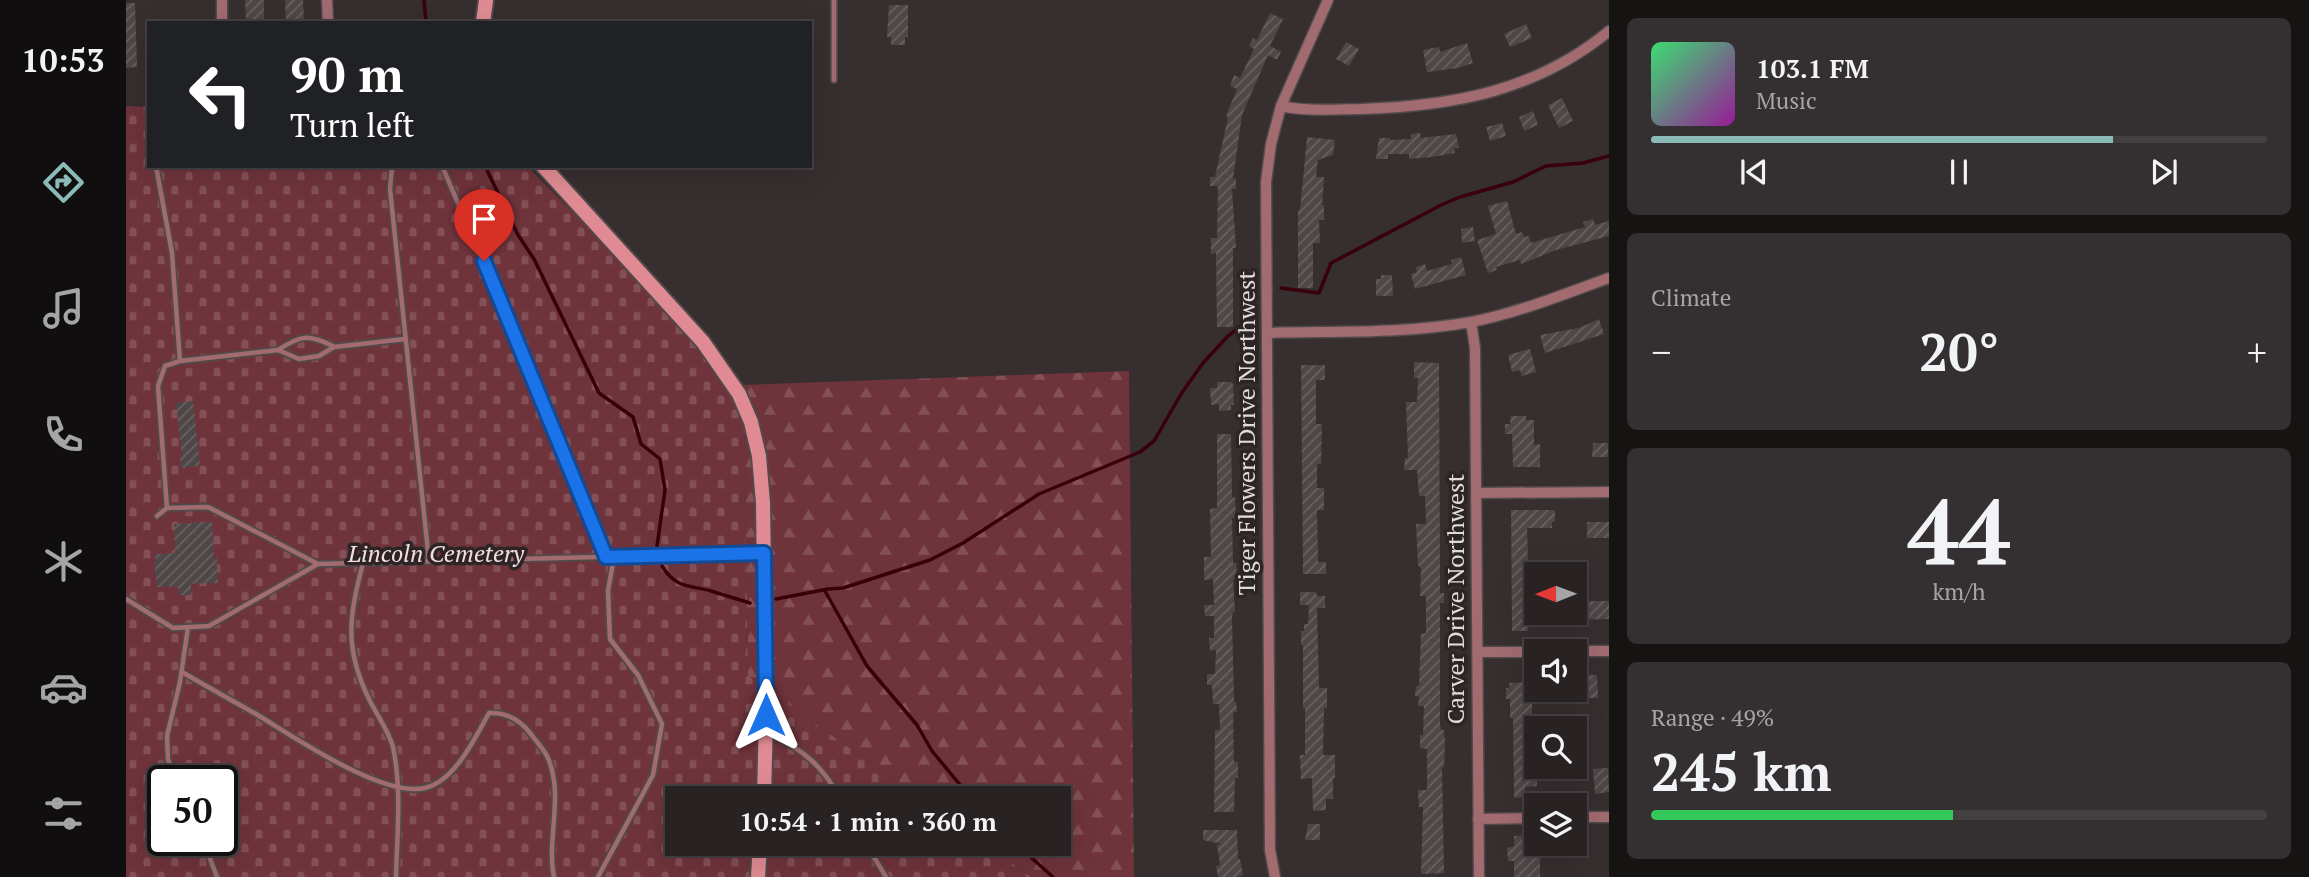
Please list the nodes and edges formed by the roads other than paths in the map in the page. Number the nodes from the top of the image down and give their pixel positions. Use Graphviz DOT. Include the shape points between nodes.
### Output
graph roads {
  1 [pos="222,0"];
  2 [pos="327,0"];
  3 [pos="486,0"];
  4 [pos="834,0"];
  5 [pos="1328,0"];
  6 [pos="222,21"];
  7 [pos="328,21"];
  8 [pos="483,21"];
  9 [pos="1609,31"];
  10 [pos="834,80"];
  11 [pos="1281,106"];
  12 [pos="156,168"];
  13 [pos="392,168"];
  14 [pos="443,168"];
  15 [pos="545,168"];
  16 [pos="1609,278"];
  17 [pos="1471,322"];
  18 [pos="1267,333"];
  19 [pos="405,339"];
  20 [pos="334,346"];
  21 [pos="278,350"];
  22 [pos="180,361"];
  23 [pos="1609,492"];
  24 [pos="1476,493"];
  25 [pos="167,508"];
  26 [pos="157,516"];
  27 [pos="764,553"];
  28 [pos="606,557"];
  29 [pos="614,557"];
  30 [pos="429,561"];
  31 [pos="363,563"];
  32 [pos="318,564"];
  33 [pos="126,599"];
  34 [pos="188,627"];
  35 [pos="1587,651"];
  36 [pos="1609,651"];
  37 [pos="1477,652"];
  38 [pos="1524,652"];
  39 [pos="181,672"];
  40 [pos="765,732"];
  41 [pos="170,765"];
  42 [pos="764,786"];
  43 [pos="832,786"];
  44 [pos="397,788"];
  45 [pos="1587,817"];
  46 [pos="1609,817"];
  47 [pos="1524,818"];
  48 [pos="1478,819"];
  49 [pos="209,856"];
  50 [pos="760,856"];
  51 [pos="873,856"];
  52 [pos="217,877"];
  53 [pos="396,877"];
  54 [pos="554,877"];
  55 [pos="598,877"];
  56 [pos="758,877"];
  57 [pos="886,877"];
  58 [pos="1275,877"];
  59 [pos="1479,877"];
  1 -- 6 [label="street"];
  2 -- 7 [label="street"];
  3 -- 8 [label="main road"];
  4 -- 10 [label="lane"];
  5 -- 11 [label="street, Tiger Flowers Drive Northwest"];
  9 -- 11 [label="street" via="1559,64 1512,86 1462,100 1392,108 1301,110"];
  11 -- 18 [label="street, Tiger Flowers Drive Northwest" via="1266,183"];
  12 -- 22 [label="lane" via="172,253"];
  13 -- 19 [label="lane"];
  14 -- 28 [label="lane"];
  15 -- 27 [label="main road" via="703,342 739,394 759,456"];
  16 -- 17 [label="street"];
  17 -- 18 [label="street" via="1412,329"];
  17 -- 24 [label="street, Carver Drive Northwest"];
  18 -- 58 [label="street, Tiger Flowers Drive Northwest" via="1270,850"];
  19 -- 20 [label="lane"];
  19 -- 30 [label="lane"];
  20 -- 21 [label="lane" via="319,356 299,359"];
  20 -- 21 [label="lane" via="314,337 296,339"];
  21 -- 22 [label="lane"];
  22 -- 25 [label="lane" via="165,366 158,386"];
  23 -- 24 [label="street"];
  24 -- 37 [label="street, Carver Drive Northwest"];
  25 -- 26 [label="lane"];
  25 -- 32 [label="lane" via="208,507"];
  27 -- 29 [label="lane"];
  27 -- 40 [label="main road"];
  28 -- 29 [label="lane"];
  28 -- 30 [label="lane"];
  29 -- 55 [label="lane" via="608,591 610,639 638,675 662,724 653,775"];
  30 -- 31 [label="lane"];
  31 -- 32 [label="lane"];
  31 -- 44 [label="lane" via="353,601 351,647 360,681 393,746"];
  32 -- 34 [label="lane" via="209,626"];
  33 -- 34 [label="lane" via="173,628"];
  34 -- 39 [label="lane"];
  35 -- 36 [label="street"];
  37 -- 38 [label="street"];
  37 -- 48 [label="street, Carver Drive Northwest"];
  39 -- 41 [label="lane" via="167,736"];
  39 -- 44 [label="lane" via="344,767"];
  40 -- 42 [label="main road"];
  40 -- 43 [label="lane" via="800,749 818,764"];
  44 -- 53 [label="lane"];
  44 -- 54 [label="lane" via="425,788 444,778 468,753 489,713 502,712 514,718 547,756 552,774"];
  45 -- 46 [label="street"];
  47 -- 48 [label="street"];
  48 -- 59 [label="street, Carver Drive Northwest"];
  49 -- 52 [label="lane"];
  50 -- 56 [label="main road"];
  51 -- 57 [label="lane"];
}
